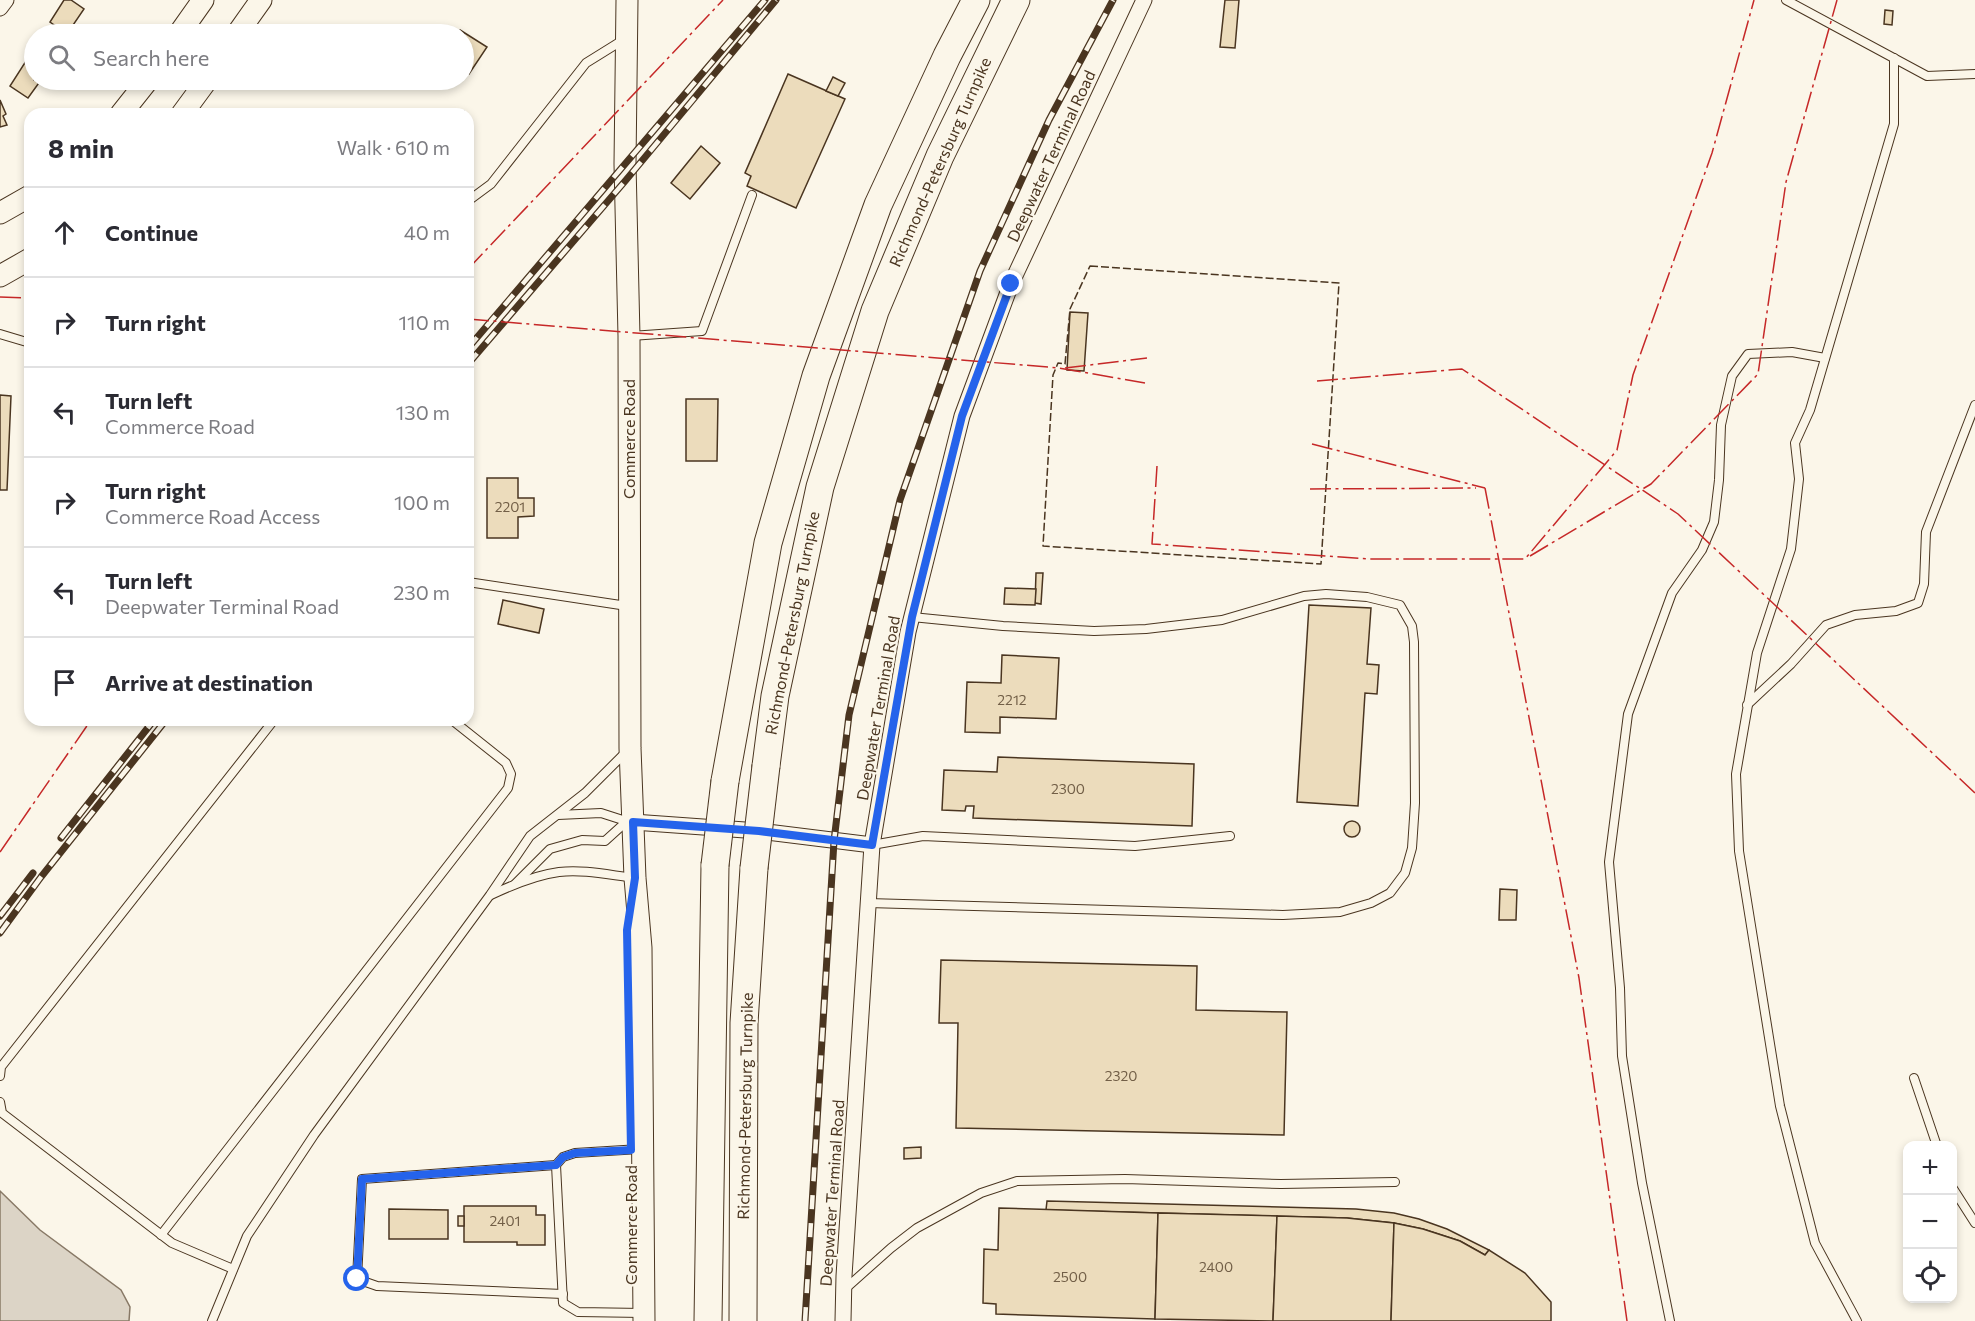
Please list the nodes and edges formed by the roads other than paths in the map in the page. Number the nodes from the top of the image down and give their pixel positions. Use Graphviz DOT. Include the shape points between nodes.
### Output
graph roads {
  1 [pos="6,0"];
  2 [pos="203,0"];
  3 [pos="261,0"];
  4 [pos="627,0"];
  5 [pos="976,0"];
  6 [pos="1016,0"];
  7 [pos="1144,0"];
  8 [pos="1786,0"];
  9 [pos="0,8"];
  10 [pos="186,24"];
  11 [pos="244,24"];
  12 [pos="626,38"];
  13 [pos="1894,58"];
  14 [pos="1975,74"];
  15 [pos="140,90"];
  16 [pos="200,90"];
  17 [pos="126,108"];
  18 [pos="186,108"];
  19 [pos="752,195"];
  20 [pos="474,197"];
  21 [pos="24,199"];
  22 [pos="0,213"];
  23 [pos="24,262"];
  24 [pos="0,276"];
  25 [pos="0,334"];
  26 [pos="629,336"];
  27 [pos="24,341"];
  28 [pos="1825,358"];
  29 [pos="1975,405"];
  30 [pos="474,583"];
  31 [pos="629,607"];
  32 [pos="912,617"];
  33 [pos="1747,705"];
  34 [pos="269,726"];
  35 [pos="460,726"];
  36 [pos="630,748"];
  37 [pos="557,815"];
  38 [pos="630,822"];
  39 [pos="1230,836"];
  40 [pos="872,845"];
  41 [pos="635,878"];
  42 [pos="514,884"];
  43 [pos="490,895"];
  44 [pos="868,903"];
  45 [pos="0,1076"];
  46 [pos="1914,1078"];
  47 [pos="0,1102"];
  48 [pos="1935,1141"];
  49 [pos="636,1150"];
  50 [pos="556,1165"];
  51 [pos="1395,1182"];
  52 [pos="1957,1194"];
  53 [pos="1975,1223"];
  54 [pos="161,1235"];
  55 [pos="233,1269"];
  56 [pos="844,1290"];
  57 [pos="563,1294"];
  58 [pos="638,1317"];
  59 [pos="212,1321"];
  60 [pos="708,1321"];
  61 [pos="743,1321"];
  62 [pos="843,1321"];
  63 [pos="1670,1321"];
  64 [pos="1857,1321"];
  1 -- 9 [label="street"];
  2 -- 10 [label="main road"];
  3 -- 11 [label="main road"];
  4 -- 12 [label="main road, Commerce Road"];
  5 -- 60 [label="highway, Richmond-Petersburg Turnpike, bridge" via="878,205 816,376 768,543 724,781 715,864"];
  6 -- 61 [label="highway, Richmond-Petersburg Turnpike, bridge" via="940,156 875,311 820,487 775,696 754,868 744,1023"];
  7 -- 32 [label="street, Deepwater Terminal Road" via="1007,295 962,416"];
  8 -- 13 [label="lane"];
  12 -- 20 [label="lane" via="586,63 491,184"];
  12 -- 26 [label="main road, Commerce Road"];
  13 -- 14 [label="lane" via="1927,76"];
  13 -- 28 [label="lane" via="1894,124"];
  15 -- 17 [label="main road"];
  16 -- 18 [label="main road"];
  19 -- 26 [label="lane" via="702,331"];
  21 -- 22 [label="main road"];
  23 -- 24 [label="main road"];
  25 -- 27 [label="lane"];
  26 -- 31 [label="main road, Commerce Road"];
  28 -- 33 [label="lane" via="1810,410 1795,443 1799,478 1791,549 1757,653"];
  28 -- 63 [label="lane" via="1792,352 1748,354 1732,376 1721,425 1714,522 1702,550 1672,593 1628,714 1609,862 1622,1056"];
  29 -- 33 [label="lane" via="1926,532 1924,584 1918,603 1826,625"];
  30 -- 31 [label="lane"];
  31 -- 36 [label="main road, Commerce Road"];
  32 -- 40 [label="street, Deepwater Terminal Road"];
  32 -- 44 [label="lane" via="1094,632 1222,620 1304,596 1326,594 1367,597 1400,605 1412,626 1414,642 1412,848 1405,873 1390,893 1340,912 1282,915"];
  33 -- 64 [label="lane" via="1736,774 1739,851 1779,1106 1815,1243"];
  34 -- 45 [label="lane" via="1,1067"];
  35 -- 54 [label="lane" via="506,763 511,774 508,788"];
  36 -- 37 [label="lane"];
  36 -- 38 [label="main road, Commerce Road"];
  37 -- 38 [label="lane" via="601,813"];
  37 -- 43 [label="lane" via="530,836"];
  38 -- 40 [label="street" via="759,831"];
  38 -- 41 [label="main road, Commerce Road"];
  38 -- 42 [label="lane" via="605,841 582,840 550,849"];
  39 -- 40 [label="lane" via="1135,846 923,836"];
  40 -- 44 [label="street, Deepwater Terminal Road"];
  41 -- 42 [label="lane" via="558,872"];
  41 -- 49 [label="main road, Commerce Road" via="641,948"];
  42 -- 43 [label="lane"];
  43 -- 55 [label="lane" via="314,1135 247,1236"];
  44 -- 56 [label="street, Deepwater Terminal Road"];
  46 -- 48 [label="lane"];
  47 -- 54 [label="lane" via="2,1113"];
  49 -- 50 [label="lane" via="575,1153 563,1157"];
  49 -- 58 [label="main road, Commerce Road"];
  50 -- 57 [label="lane"];
  50 -- 57 [label="lane" via="362,1179 357,1279 377,1286"];
  51 -- 56 [label="lane" via="1017,1181 981,1192 917,1228"];
  52 -- 53 [label="lane"];
  54 -- 55 [label="lane" via="172,1244"];
  55 -- 59 [label="lane"];
  56 -- 62 [label="street, Deepwater Terminal Road"];
  57 -- 58 [label="lane" via="563,1303 578,1312"];
}
